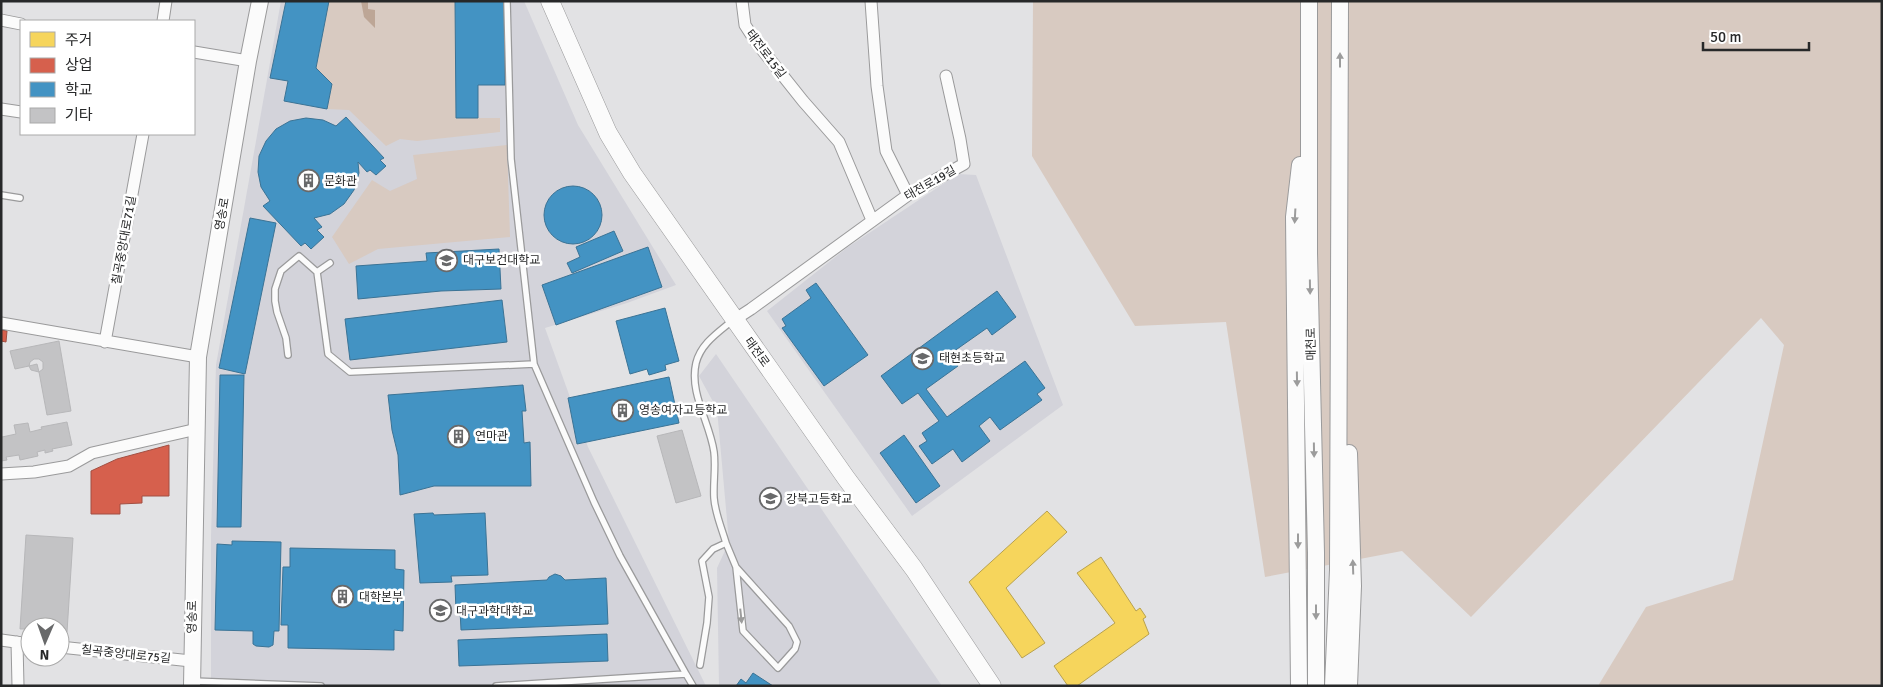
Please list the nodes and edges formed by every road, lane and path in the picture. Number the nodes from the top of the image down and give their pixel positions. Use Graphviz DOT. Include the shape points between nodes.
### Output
graph roads {
  1 [pos="166,1"];
  2 [pos="260,1"];
  3 [pos="507,1"];
  4 [pos="550,1"];
  5 [pos="742,1"];
  6 [pos="871,1"];
  7 [pos="1310,1"];
  8 [pos="1340,1"];
  9 [pos="1,20"];
  10 [pos="163,20"];
  11 [pos="20,24"];
  12 [pos="195,52"];
  13 [pos="248,61"];
  14 [pos="946,76"];
  15 [pos="1309,81"];
  16 [pos="1,109"];
  17 [pos="1340,109"];
  18 [pos="20,112"];
  19 [pos="143,136"];
  20 [pos="1,195"];
  21 [pos="908,195"];
  22 [pos="20,198"];
  23 [pos="872,220"];
  24 [pos="330,263"];
  25 [pos="317,272"];
  26 [pos="734,320"];
  27 [pos="1,324"];
  28 [pos="105,342"];
  29 [pos="288,355"];
  30 [pos="198,357"];
  31 [pos="534,364"];
  32 [pos="197,429"];
  33 [pos="1,474"];
  34 [pos="726,543"];
  35 [pos="736,567"];
  36 [pos="1,640"];
  37 [pos="17,642"];
  38 [pos="20,642"];
  39 [pos="70,648"];
  40 [pos="191,661"];
  41 [pos="700,665"];
  42 [pos="686,674"];
  43 [pos="192,684"];
  44 [pos="18,686"];
  45 [pos="321,686"];
  46 [pos="496,686"];
  47 [pos="693,686"];
  48 [pos="992,686"];
  49 [pos="1299,686"];
  50 [pos="1316,686"];
  51 [pos="1334,686"];
  52 [pos="1349,686"];
  1 -- 10 [label="street"];
  2 -- 13 [label="main road, 영송로"];
  3 -- 31 [label="lane" via="511,159"];
  4 -- 26 [label="main road, 태전로" via="608,133 632,174"];
  5 -- 23 [label="street, 태전로15길" via="745,25 756,42 839,142"];
  6 -- 21 [label="street" via="886,151"];
  7 -- 15 [label="main road, 매천로"];
  17 -- 8 [label="main road, one-way"];
  9 -- 11 [label="street"];
  12 -- 13 [label="street"];
  13 -- 30 [label="main road, 영송로"];
  14 -- 21 [label="street, 태전로19길" via="964,164"];
  15 -- 49 [label="main road, one-way" via="1294,217"];
  15 -- 50 [label="main road, 매천로, one-way"];
  16 -- 18 [label="street"];
  17 -- 51 [label="main road" via="1338,570"];
  52 -- 17 [label="main road, one-way" via="1353,586 1347,404 1350,250"];
  19 -- 28 [label="street, 칠곡중앙대로71길"];
  20 -- 22 [label="lane"];
  21 -- 23 [label="street, 태전로19길"];
  23 -- 26 [label="street, 태전로19길"];
  24 -- 25 [label="lane"];
  25 -- 29 [label="lane" via="299,256 281,271 275,288"];
  25 -- 31 [label="lane" via="328,354 350,372"];
  26 -- 34 [label="lane" via="706,342 694,372 712,438 714,499"];
  26 -- 48 [label="main road, 태전로" via="914,569"];
  27 -- 28 [label="street"];
  28 -- 30 [label="street"];
  30 -- 32 [label="main road, 영송로"];
  31 -- 42 [label="lane" via="620,556"];
  32 -- 33 [label="street" via="92,453 69,466"];
  32 -- 40 [label="main road, 영송로"];
  34 -- 35 [label="lane"];
  34 -- 41 [label="lane" via="713,549 702,561 709,598"];
  35 -- 35 [label="lane, one-way" via="743,631 778,668 797,642 789,626"];
  36 -- 37 [label="street"];
  37 -- 38 [label="street"];
  37 -- 44 [label="street"];
  39 -- 40 [label="street, 칠곡중앙대로75길"];
  40 -- 43 [label="main road, 영송로"];
  42 -- 46 [label="lane"];
  42 -- 47 [label="lane"];
  43 -- 45 [label="lane"];
}
